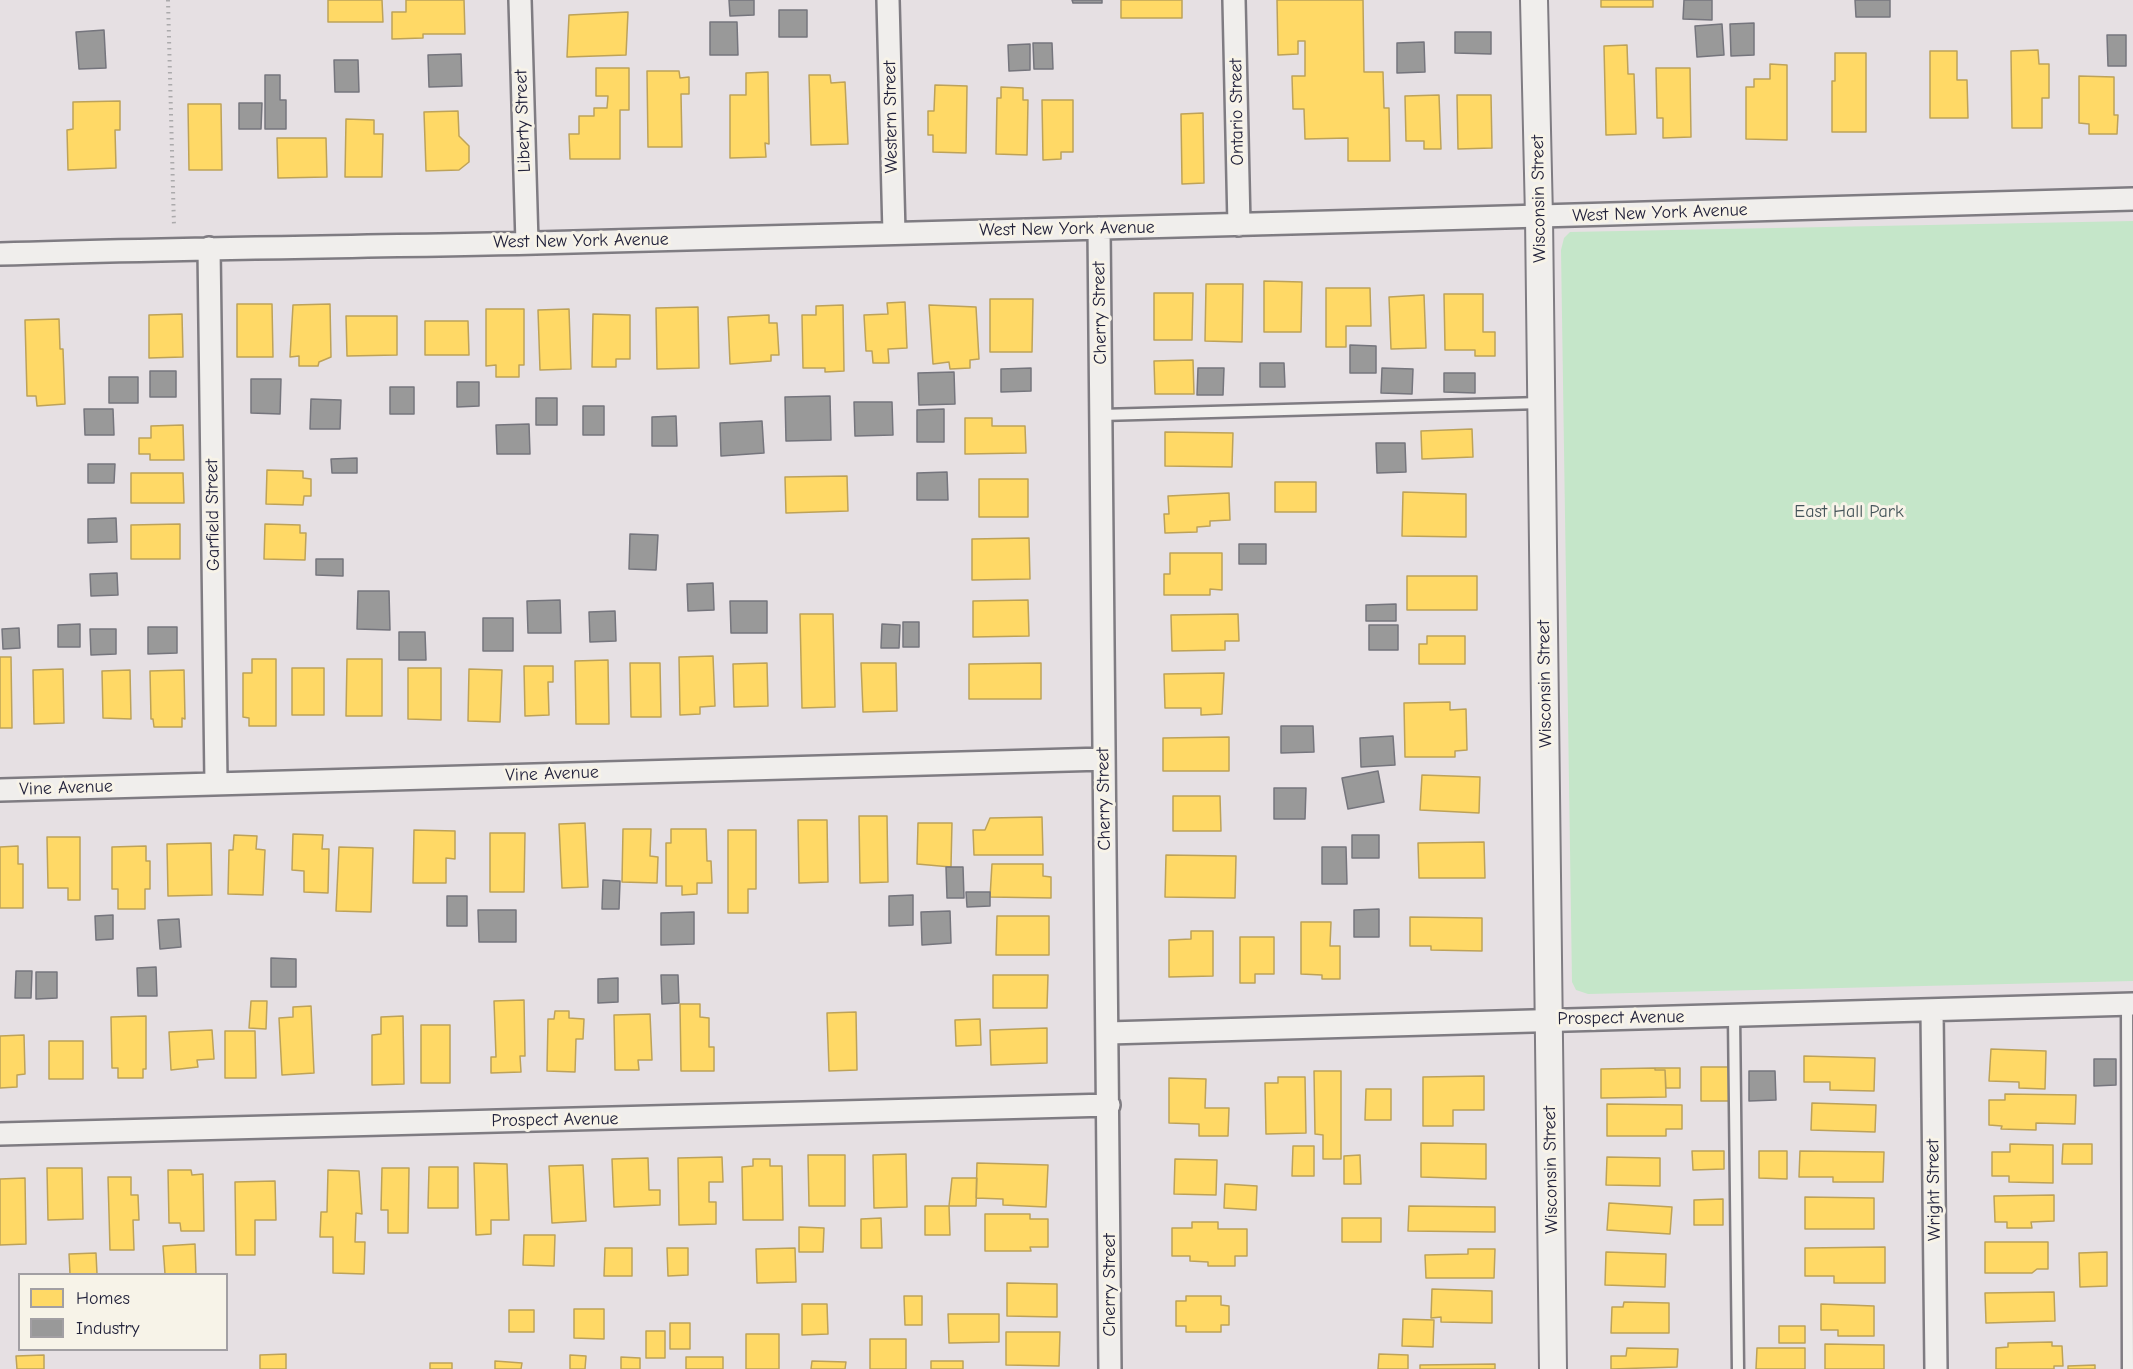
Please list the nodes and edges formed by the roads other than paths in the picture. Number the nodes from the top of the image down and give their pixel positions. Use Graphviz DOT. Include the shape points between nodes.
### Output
graph roads {
  1 [pos="520,0"];
  2 [pos="888,0"];
  3 [pos="1234,0"];
  4 [pos="1534,0"];
  5 [pos="2133,199"];
  6 [pos="1539,217"];
  7 [pos="1239,225"];
  8 [pos="1099,228"];
  9 [pos="894,233"];
  10 [pos="527,243"];
  11 [pos="209,248"];
  12 [pos="0,254"];
  13 [pos="1542,403"];
  14 [pos="1101,415"];
  15 [pos="1104,759"];
  16 [pos="216,783"];
  17 [pos="0,790"];
  18 [pos="2130,1004"];
  19 [pos="1932,1011"];
  20 [pos="1734,1016"];
  21 [pos="1549,1019"];
  22 [pos="1108,1033"];
  23 [pos="1109,1105"];
  24 [pos="0,1134"];
  25 [pos="1110,1369"];
  26 [pos="1553,1369"];
  27 [pos="1738,1369"];
  28 [pos="1936,1369"];
  29 [pos="2128,1369"];
  1 -- 10 [label="street, Liberty Street"];
  2 -- 9 [label="street, Western Street"];
  3 -- 7 [label="street, Ontario Street"];
  4 -- 6 [label="street, Wisconsin Street"];
  5 -- 6 [label="street, West New York Avenue"];
  6 -- 7 [label="street, West New York Avenue"];
  6 -- 13 [label="street, Wisconsin Street"];
  7 -- 8 [label="street, West New York Avenue"];
  8 -- 9 [label="street, West New York Avenue"];
  8 -- 14 [label="street, Cherry Street"];
  9 -- 10 [label="street, West New York Avenue"];
  10 -- 11 [label="street, West New York Avenue"];
  11 -- 12 [label="street, West New York Avenue"];
  11 -- 16 [label="street, Garfield Street"];
  13 -- 14 [label="lane"];
  13 -- 21 [label="street, Wisconsin Street"];
  14 -- 15 [label="street, Cherry Street"];
  15 -- 16 [label="street, Vine Avenue"];
  15 -- 22 [label="street, Cherry Street"];
  16 -- 17 [label="street, Vine Avenue"];
  18 -- 19 [label="street, Prospect Avenue"];
  18 -- 29 [label="lane"];
  19 -- 20 [label="street, Prospect Avenue"];
  19 -- 28 [label="street, Wright Street"];
  20 -- 21 [label="street, Prospect Avenue"];
  20 -- 27 [label="lane"];
  21 -- 22 [label="street, Prospect Avenue"];
  21 -- 26 [label="street, Wisconsin Street"];
  22 -- 23 [label="street, Cherry Street"];
  23 -- 24 [label="street, Prospect Avenue"];
  23 -- 25 [label="street, Cherry Street"];
}
